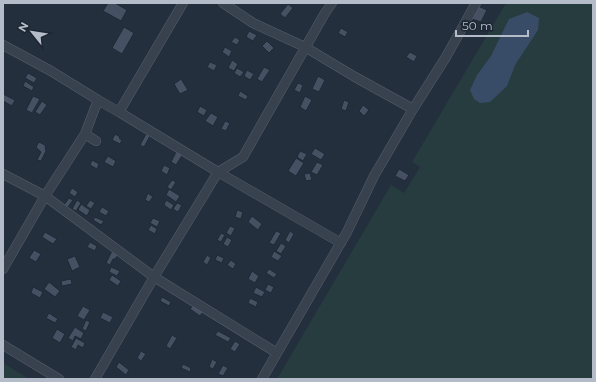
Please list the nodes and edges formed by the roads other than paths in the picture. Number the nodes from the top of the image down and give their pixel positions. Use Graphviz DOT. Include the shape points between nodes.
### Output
graph roads {
  1 [pos="183,3"];
  2 [pos="223,3"];
  3 [pos="332,3"];
  4 [pos="476,3"];
  5 [pos="3,45"];
  6 [pos="306,47"];
  7 [pos="98,100"];
  8 [pos="414,109"];
  9 [pos="119,112"];
  10 [pos="85,134"];
  11 [pos="96,141"];
  12 [pos="218,172"];
  13 [pos="3,174"];
  14 [pos="45,196"];
  15 [pos="341,243"];
  16 [pos="3,269"];
  17 [pos="154,277"];
  18 [pos="3,346"];
  19 [pos="277,353"];
  20 [pos="59,379"];
  21 [pos="95,379"];
  22 [pos="262,379"];
  1 -- 9 [label="street"];
  2 -- 6 [label="street" via="253,23"];
  3 -- 6 [label="street"];
  4 -- 8 [label="street"];
  5 -- 7 [label="street"];
  6 -- 8 [label="street"];
  6 -- 12 [label="street" via="243,157"];
  7 -- 9 [label="street"];
  7 -- 10 [label="street"];
  8 -- 15 [label="street" via="374,176"];
  9 -- 12 [label="street"];
  10 -- 11 [label="street"];
  10 -- 14 [label="street"];
  12 -- 15 [label="street"];
  12 -- 17 [label="street"];
  13 -- 14 [label="street"];
  14 -- 16 [label="street"];
  14 -- 17 [label="street"];
  15 -- 19 [label="street"];
  17 -- 19 [label="street"];
  17 -- 21 [label="street"];
  18 -- 20 [label="street"];
  19 -- 22 [label="street"];
}
